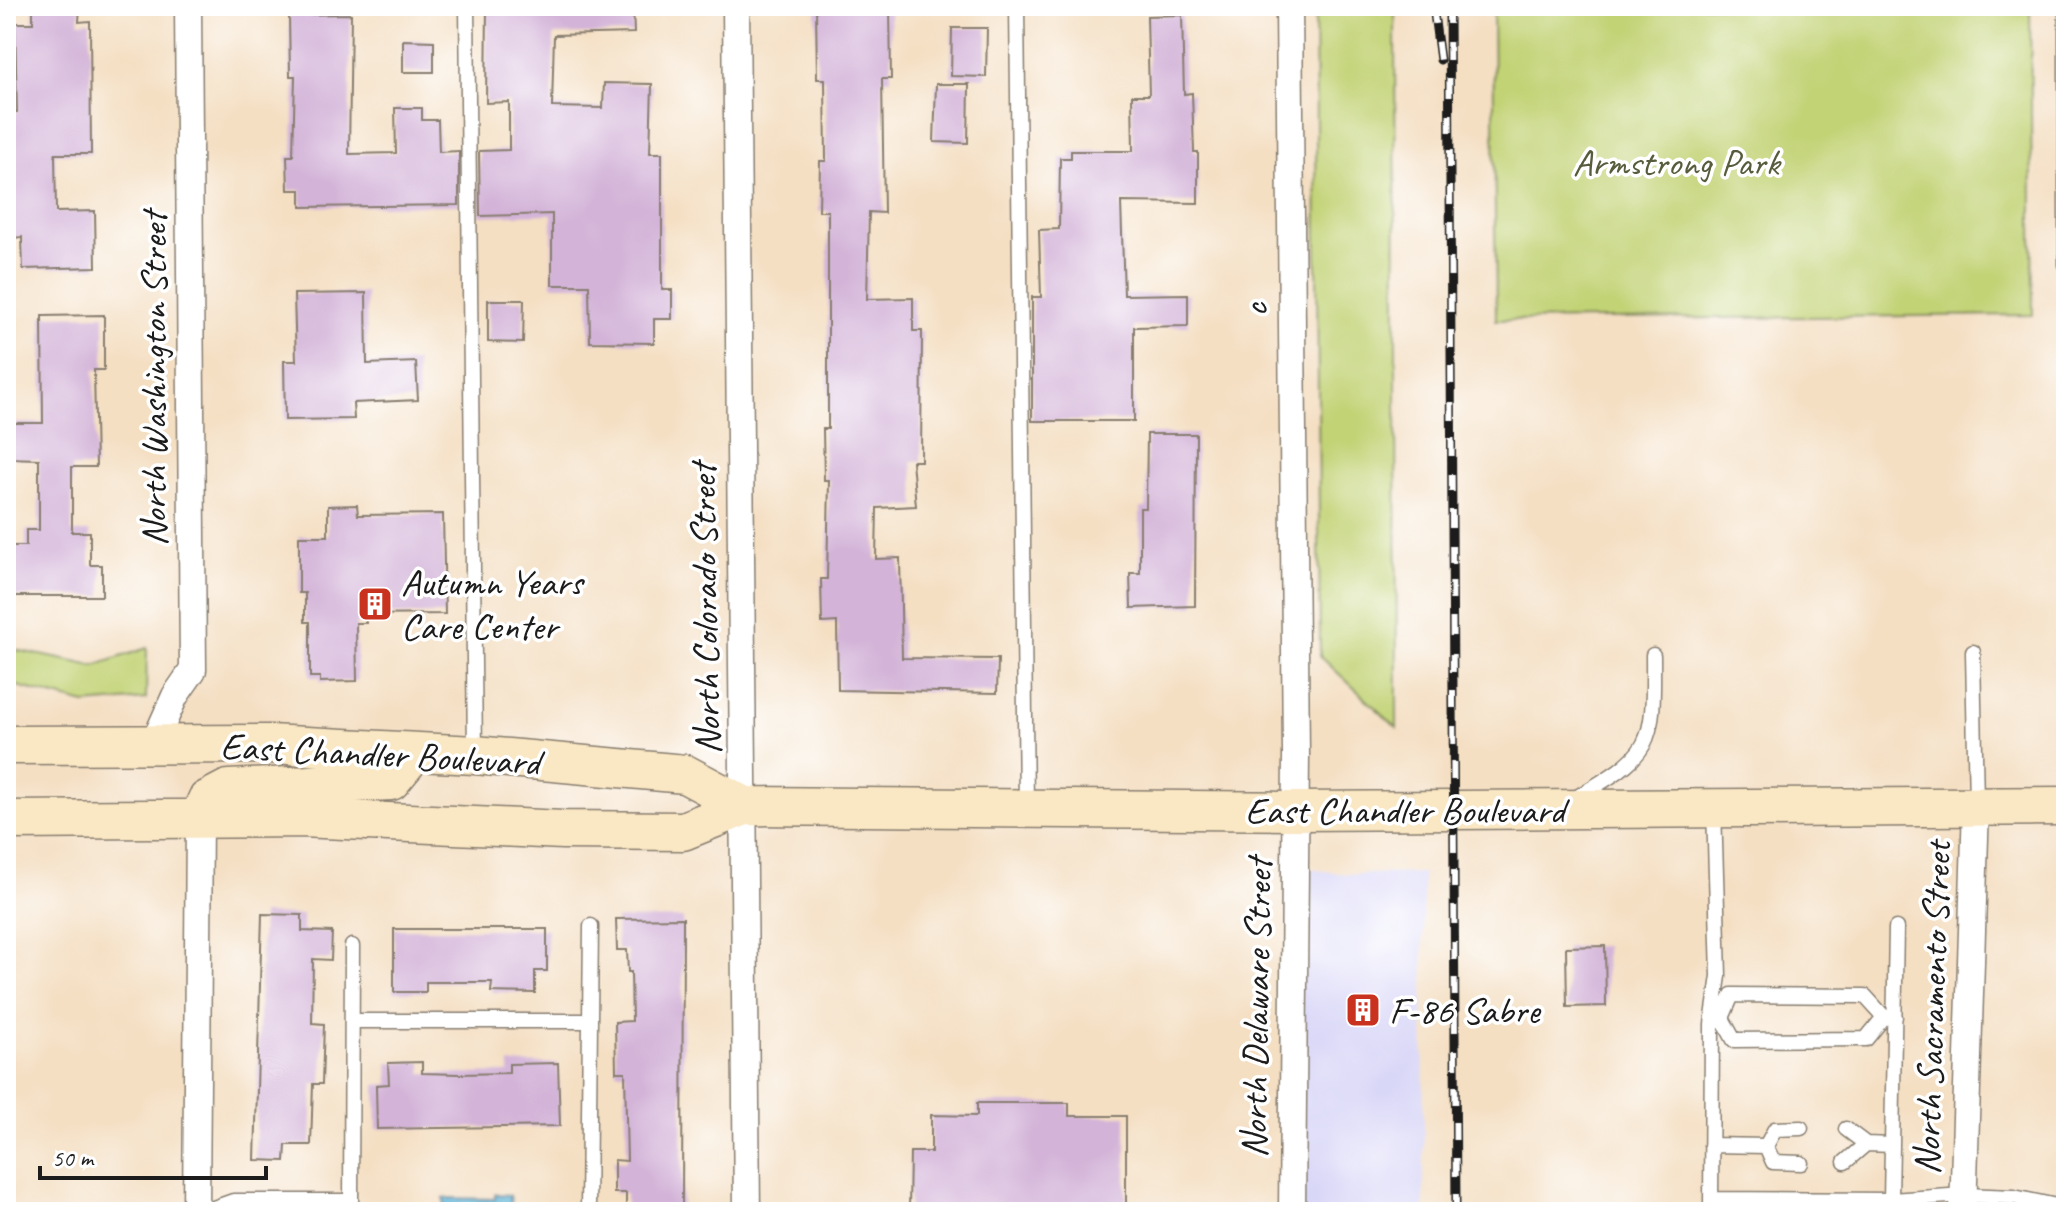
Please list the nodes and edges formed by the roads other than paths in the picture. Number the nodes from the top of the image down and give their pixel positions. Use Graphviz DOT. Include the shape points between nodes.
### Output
graph roads {
  1 [pos="188,6"];
  2 [pos="467,6"];
  3 [pos="736,6"];
  4 [pos="1017,6"];
  5 [pos="1289,6"];
  6 [pos="2066,6"];
  7 [pos="2066,265"];
  8 [pos="1294,613"];
  9 [pos="1973,652"];
  10 [pos="1653,655"];
  11 [pos="154,743"];
  12 [pos="6,745"];
  13 [pos="415,752"];
  14 [pos="475,755"];
  15 [pos="745,806"];
  16 [pos="1976,806"];
  17 [pos="2066,806"];
  18 [pos="1714,808"];
  19 [pos="1556,809"];
  20 [pos="1026,810"];
  21 [pos="1296,811"];
  22 [pos="199,818"];
  23 [pos="6,820"];
  24 [pos="591,926"];
  25 [pos="1896,928"];
  26 [pos="352,946"];
  27 [pos="1889,1017"];
  28 [pos="352,1021"];
  29 [pos="590,1021"];
  30 [pos="1716,1022"];
  31 [pos="1801,1128"];
  32 [pos="1846,1129"];
  33 [pos="1866,1144"];
  34 [pos="1711,1145"];
  35 [pos="1892,1145"];
  36 [pos="1766,1146"];
  37 [pos="1845,1162"];
  38 [pos="1801,1163"];
  39 [pos="1891,1200"];
  40 [pos="1964,1204"];
  41 [pos="351,1207"];
  42 [pos="2066,1208"];
  43 [pos="196,1212"];
  44 [pos="202,1212"];
  45 [pos="588,1212"];
  46 [pos="747,1212"];
  47 [pos="1292,1212"];
  1 -- 11 [label="street, North Washington Street" via="193,670"];
  2 -- 14 [label="lane"];
  3 -- 15 [label="street, North Colorado Street"];
  4 -- 20 [label="lane"];
  5 -- 8 [label="street, c"];
  6 -- 7 [label="lane"];
  8 -- 21 [label="street, North Delaware Street"];
  9 -- 16 [label="lane"];
  10 -- 19 [label="lane" via="1654,719 1634,761"];
  11 -- 12 [label="main road, East Chandler Boulevard"];
  11 -- 13 [label="main road, East Chandler Boulevard"];
  13 -- 14 [label="main road, East Chandler Boulevard"];
  13 -- 22 [label="main road" via="391,781 228,789 207,800"];
  14 -- 15 [label="main road, East Chandler Boulevard" via="685,774"];
  15 -- 20 [label="main road, East Chandler Boulevard"];
  15 -- 22 [label="main road, East Chandler Boulevard" via="683,831"];
  15 -- 46 [label="street, North Colorado Street"];
  16 -- 17 [label="main road, East Chandler Boulevard"];
  16 -- 18 [label="main road, East Chandler Boulevard"];
  16 -- 40 [label="street, North Sacramento Street"];
  18 -- 19 [label="main road, East Chandler Boulevard"];
  18 -- 30 [label="lane"];
  19 -- 21 [label="main road, East Chandler Boulevard"];
  20 -- 21 [label="main road, East Chandler Boulevard"];
  21 -- 47 [label="street, North Delaware Street"];
  22 -- 23 [label="main road, East Chandler Boulevard"];
  22 -- 43 [label="street"];
  24 -- 29 [label="lane"];
  25 -- 27 [label="lane"];
  26 -- 28 [label="lane"];
  27 -- 30 [label="lane" via="1866,1039 1734,1040"];
  27 -- 30 [label="lane" via="1865,996 1732,995"];
  27 -- 35 [label="lane"];
  28 -- 29 [label="lane"];
  28 -- 41 [label="lane"];
  29 -- 45 [label="lane"];
  30 -- 34 [label="lane"];
  31 -- 36 [label="lane" via="1775,1129"];
  32 -- 33 [label="lane"];
  33 -- 35 [label="lane"];
  33 -- 37 [label="lane"];
  34 -- 36 [label="lane"];
  34 -- 39 [label="lane" via="1711,1204"];
  35 -- 39 [label="lane"];
  36 -- 38 [label="lane" via="1773,1162"];
  39 -- 40 [label="lane"];
  40 -- 42 [label="lane" via="2014,1197"];
  41 -- 44 [label="lane" via="233,1201"];
}
